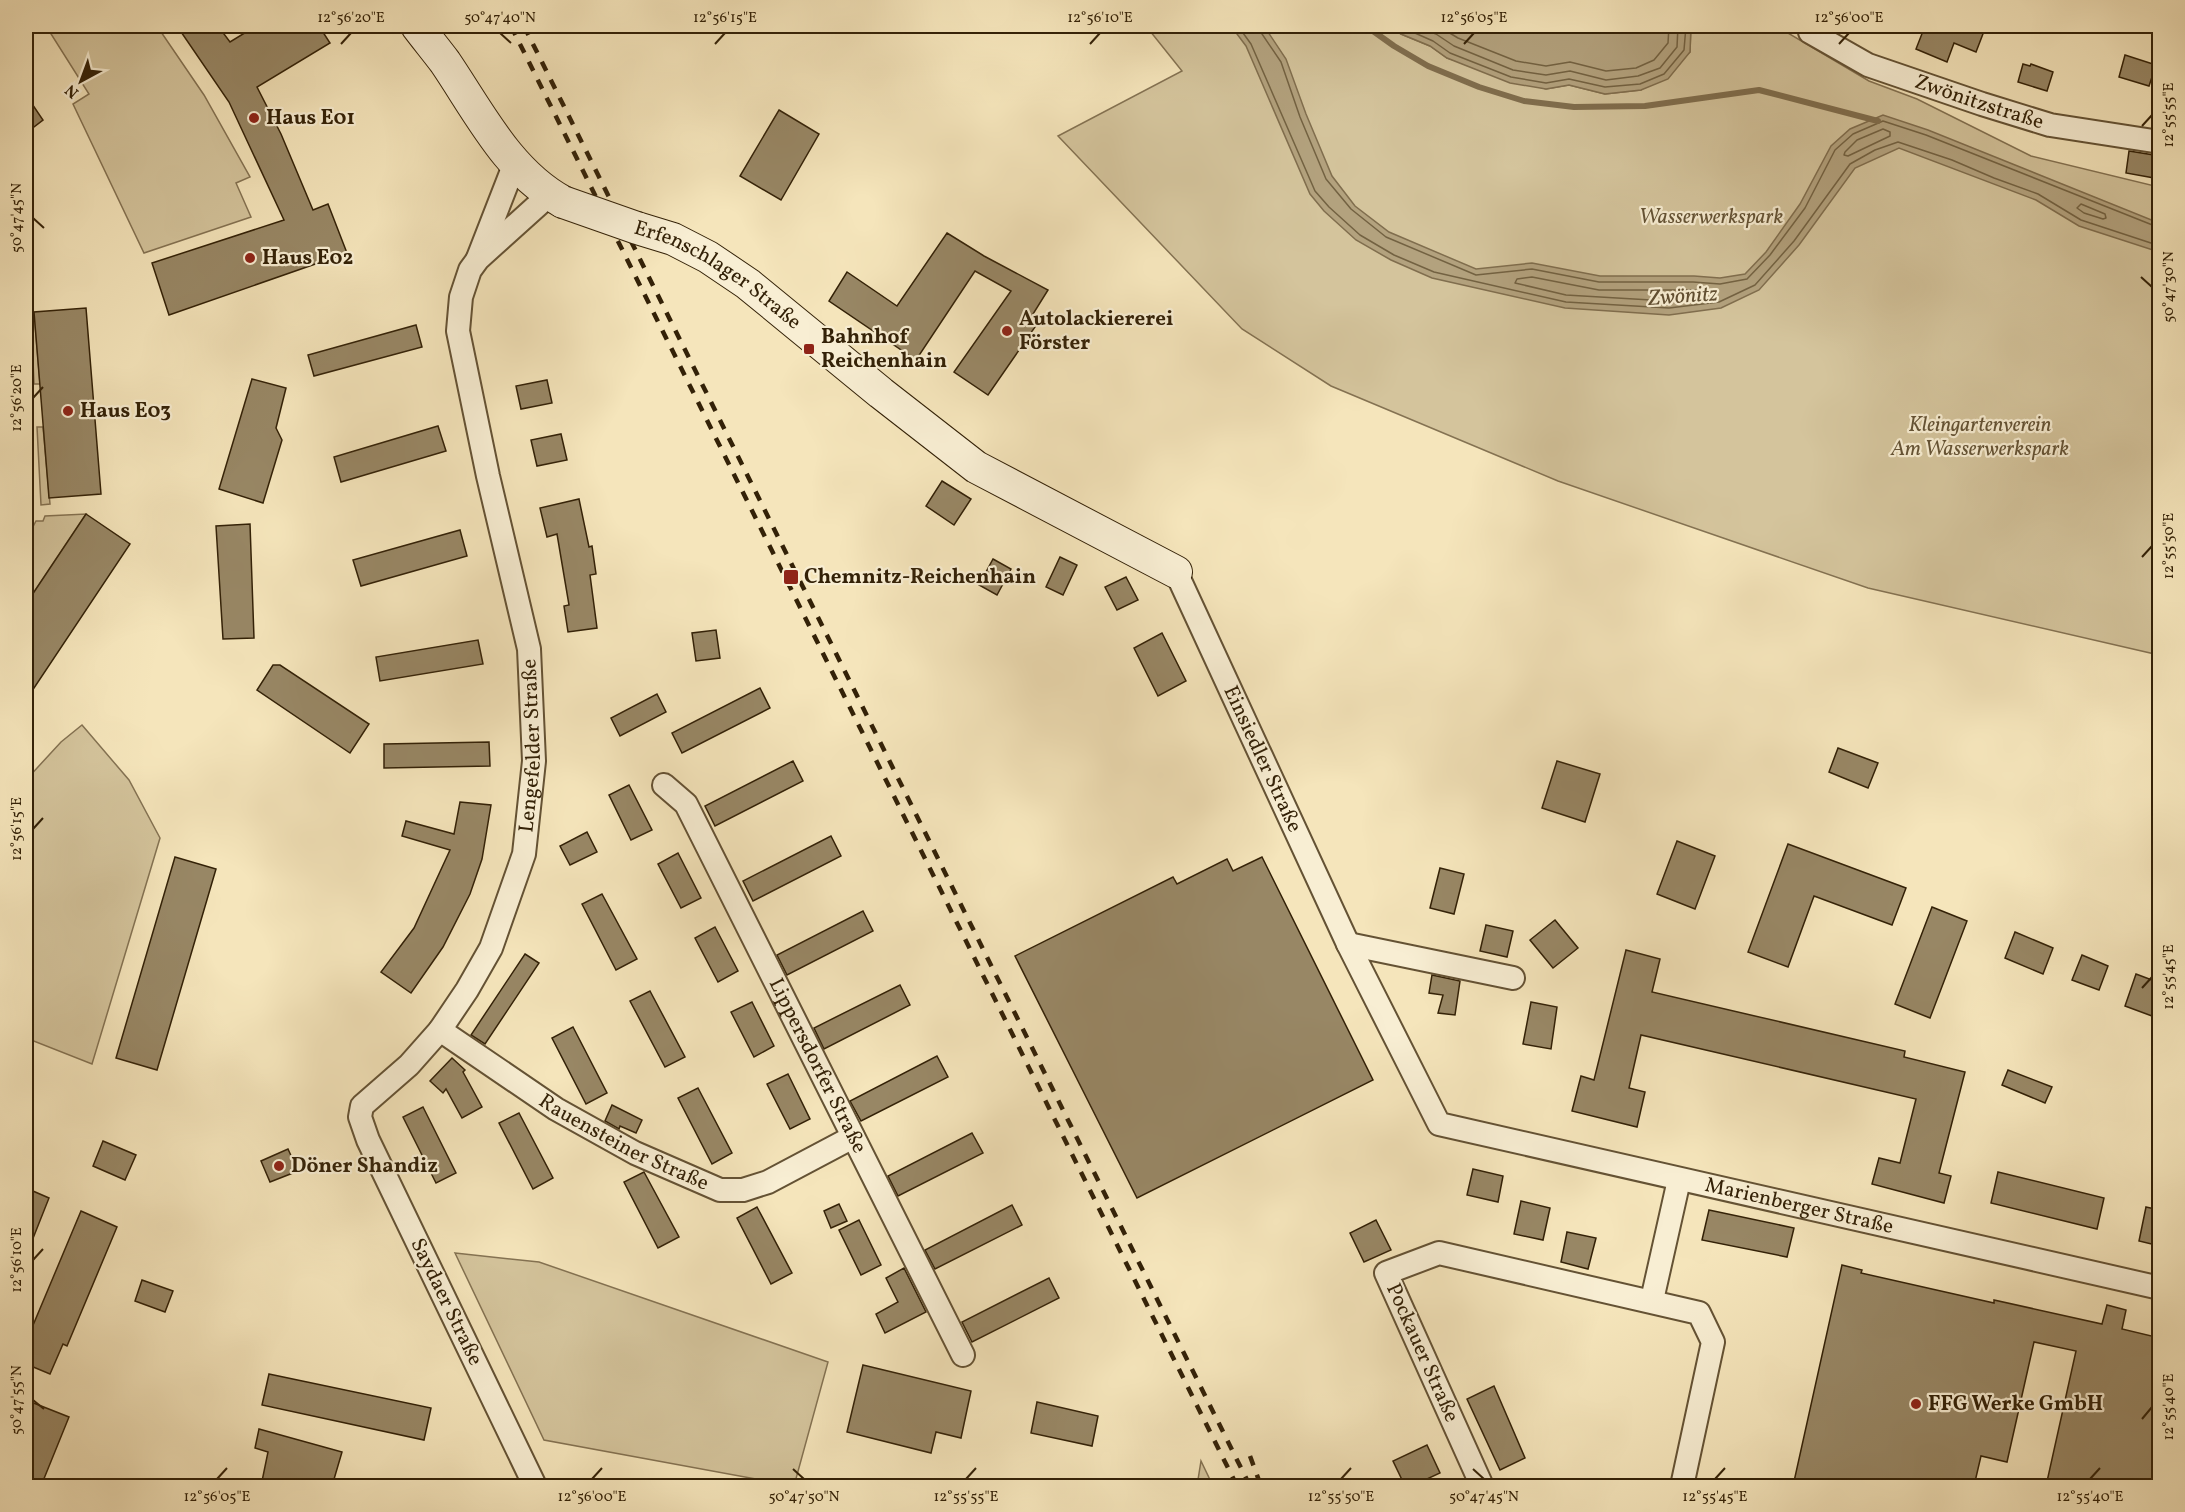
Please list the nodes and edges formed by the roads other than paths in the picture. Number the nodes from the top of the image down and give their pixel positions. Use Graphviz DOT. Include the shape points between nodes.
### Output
graph roads {
  1 [pos="417,26"];
  2 [pos="1810,32"];
  3 [pos="2160,142"];
  4 [pos="515,163"];
  5 [pos="556,198"];
  6 [pos="478,259"];
  7 [pos="1176,572"];
  8 [pos="664,785"];
  9 [pos="1348,944"];
  10 [pos="1513,978"];
  11 [pos="440,1030"];
  12 [pos="360,1117"];
  13 [pos="1439,1124"];
  14 [pos="853,1137"];
  15 [pos="1679,1180"];
  16 [pos="2160,1288"];
  17 [pos="1652,1300"];
  18 [pos="963,1355"];
  19 [pos="535,1486"];
  20 [pos="1482,1486"];
  21 [pos="1682,1486"];
  1 -- 4 [label="main road, Erfenschlager Straße"];
  2 -- 3 [label="street, Zwönitzstraße" via="1868,65 1982,104 2050,125"];
  4 -- 5 [label="main road, Erfenschlager Straße"];
  4 -- 6 [label="street, Lengefelder Straße"];
  5 -- 6 [label="street, Lengefelder Straße"];
  5 -- 7 [label="main road, Erfenschlager Straße, bridge" via="673,239 708,257 748,284 976,467"];
  6 -- 11 [label="street, Lengefelder Straße" via="461,297 458,331 529,650 534,761 524,854 491,948"];
  7 -- 9 [label="street, Einsiedler Straße"];
  8 -- 14 [label="street, Lippersdorfer Straße" via="686,804"];
  9 -- 10 [label="street"];
  9 -- 13 [label="street, Einsiedler Straße"];
  11 -- 12 [label="street, Lengefelder Straße" via="409,1065 362,1106"];
  11 -- 14 [label="street, Rauensteiner Straße" via="566,1114 635,1153 720,1190 743,1190 768,1182"];
  12 -- 19 [label="street, Saydaer Straße"];
  13 -- 15 [label="street, Marienberger Straße"];
  14 -- 18 [label="street, Lippersdorfer Straße"];
  15 -- 16 [label="street, Marienberger Straße"];
  15 -- 17 [label="street"];
  17 -- 20 [label="street, Pockauer Straße" via="1439,1253 1386,1273"];
  17 -- 21 [label="street, Pockauer Straße" via="1699,1313 1713,1342"];
}
